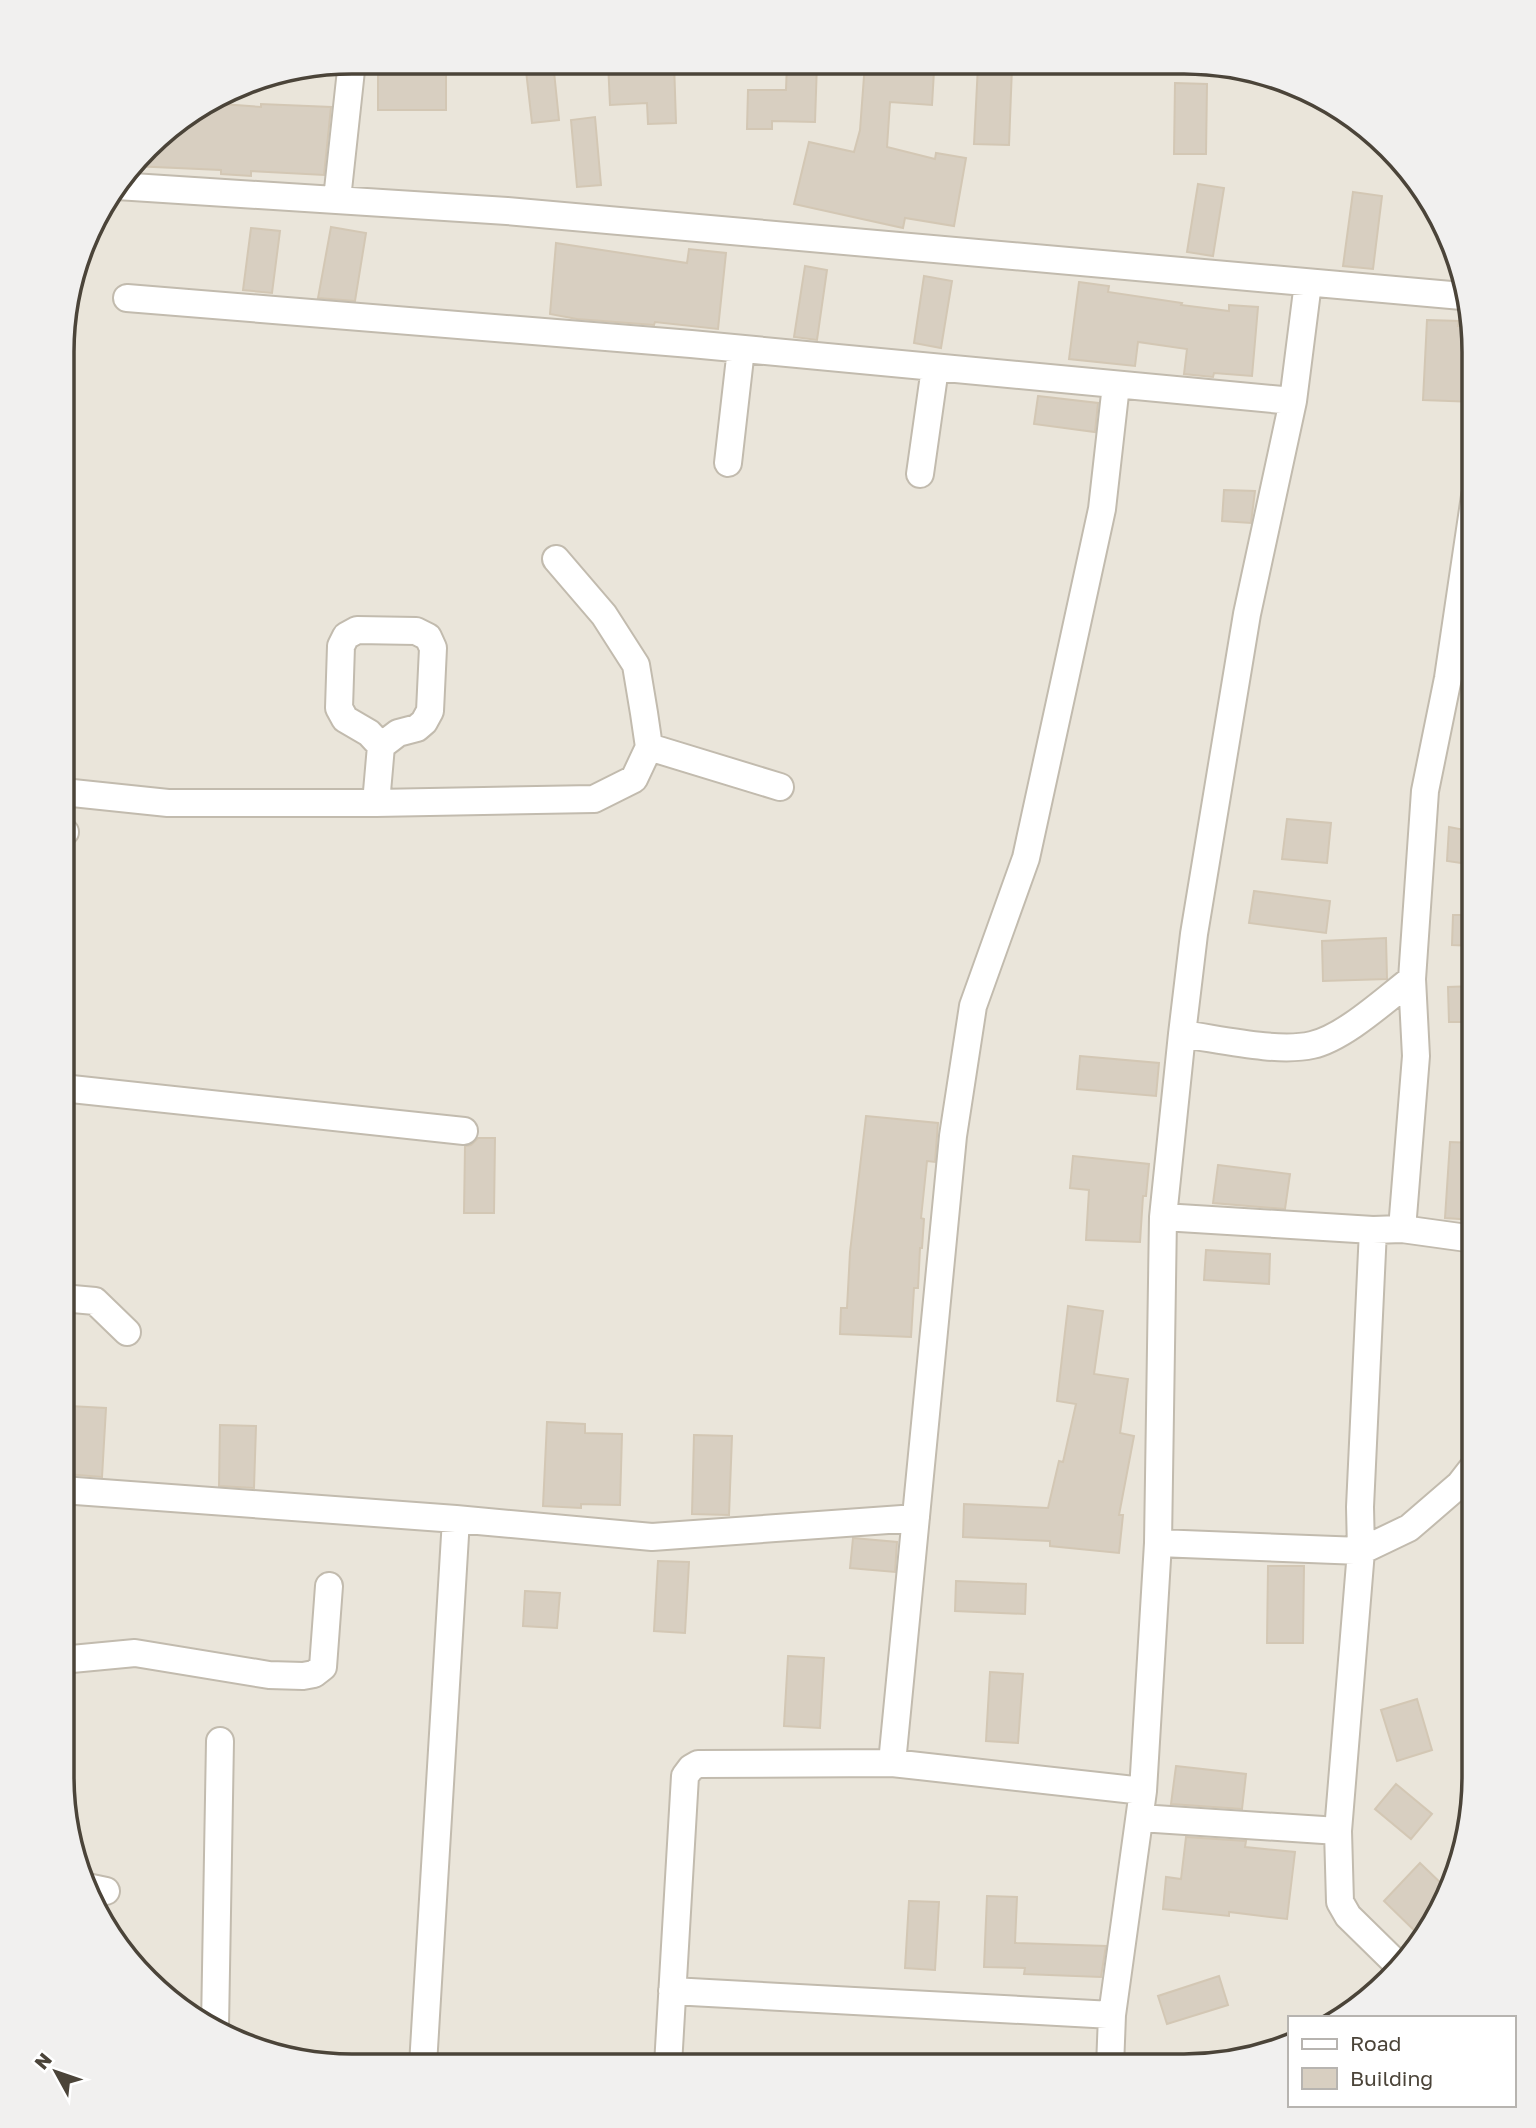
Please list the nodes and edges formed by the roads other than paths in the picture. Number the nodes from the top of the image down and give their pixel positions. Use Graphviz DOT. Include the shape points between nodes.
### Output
graph roads {
  1 [pos="351,74"];
  2 [pos="128,187"];
  3 [pos="337,199"];
  4 [pos="1308,283"];
  5 [pos="1457,296"];
  6 [pos="127,298"];
  7 [pos="741,349"];
  8 [pos="935,368"];
  9 [pos="1116,385"];
  10 [pos="1293,401"];
  11 [pos="728,463"];
  12 [pos="920,474"];
  13 [pos="556,559"];
  14 [pos="1462,584"];
  15 [pos="381,746"];
  16 [pos="649,747"];
  17 [pos="780,788"];
  18 [pos="74,793"];
  19 [pos="376,803"];
  20 [pos="1412,979"];
  21 [pos="1182,1034"];
  22 [pos="74,1089"];
  23 [pos="464,1131"];
  24 [pos="1163,1217"];
  25 [pos="1373,1230"];
  26 [pos="1402,1230"];
  27 [pos="1462,1238"];
  28 [pos="74,1299"];
  29 [pos="127,1332"];
  30 [pos="1462,1482"];
  31 [pos="74,1491"];
  32 [pos="456,1518"];
  33 [pos="916,1518"];
  34 [pos="1158,1543"];
  35 [pos="1360,1551"];
  36 [pos="329,1586"];
  37 [pos="74,1659"];
  38 [pos="220,1741"];
  39 [pos="892,1763"];
  40 [pos="1143,1791"];
  41 [pos="1140,1818"];
  42 [pos="1338,1831"];
  43 [pos="1393,1961"];
  44 [pos="672,1991"];
  45 [pos="1112,2015"];
  46 [pos="215,2019"];
  47 [pos="424,2054"];
  48 [pos="669,2054"];
  49 [pos="1111,2054"];
  1 -- 3 [label="street"];
  2 -- 3 [label="street"];
  3 -- 4 [label="street"];
  4 -- 5 [label="street"];
  4 -- 10 [label="street"];
  6 -- 7 [label="street"];
  7 -- 8 [label="street"];
  7 -- 11 [label="street"];
  8 -- 9 [label="street"];
  8 -- 12 [label="street"];
  9 -- 10 [label="street"];
  9 -- 33 [label="street" via="1102,509 1026,858 973,1006 953,1136"];
  10 -- 21 [label="street" via="1247,614"];
  13 -- 16 [label="street" via="604,614 636,664"];
  14 -- 20 [label="street" via="1425,791"];
  15 -- 15 [label="street" via="398,733 416,728 430,711 433,648 428,637 416,631 357,630 346,636 341,646 340,708 345,719"];
  15 -- 19 [label="street"];
  16 -- 17 [label="street"];
  16 -- 19 [label="street" via="634,779 594,799"];
  18 -- 19 [label="street" via="168,803"];
  20 -- 21 [label="street" via="1360,1020 1316,1044 1293,1048"];
  20 -- 26 [label="street" via="1416,1056"];
  21 -- 24 [label="street"];
  22 -- 23 [label="street"];
  24 -- 25 [label="street"];
  24 -- 34 [label="street"];
  25 -- 26 [label="street"];
  25 -- 35 [label="street"];
  26 -- 27 [label="street"];
  28 -- 29 [label="street" via="95,1301"];
  30 -- 35 [label="street" via="1409,1528"];
  31 -- 32 [label="street"];
  32 -- 33 [label="street" via="652,1537"];
  32 -- 47 [label="street"];
  33 -- 39 [label="street"];
  34 -- 35 [label="street"];
  34 -- 40 [label="street"];
  35 -- 42 [label="street"];
  36 -- 37 [label="street" via="323,1667 314,1675 269,1675 135,1653"];
  38 -- 46 [label="street"];
  39 -- 40 [label="street"];
  39 -- 44 [label="street" via="698,1764 691,1768 685,1776"];
  40 -- 41 [label="street"];
  41 -- 42 [label="street"];
  41 -- 45 [label="street"];
  42 -- 43 [label="street" via="1340,1902"];
  44 -- 45 [label="street"];
  44 -- 48 [label="street"];
  45 -- 49 [label="street"];
}
